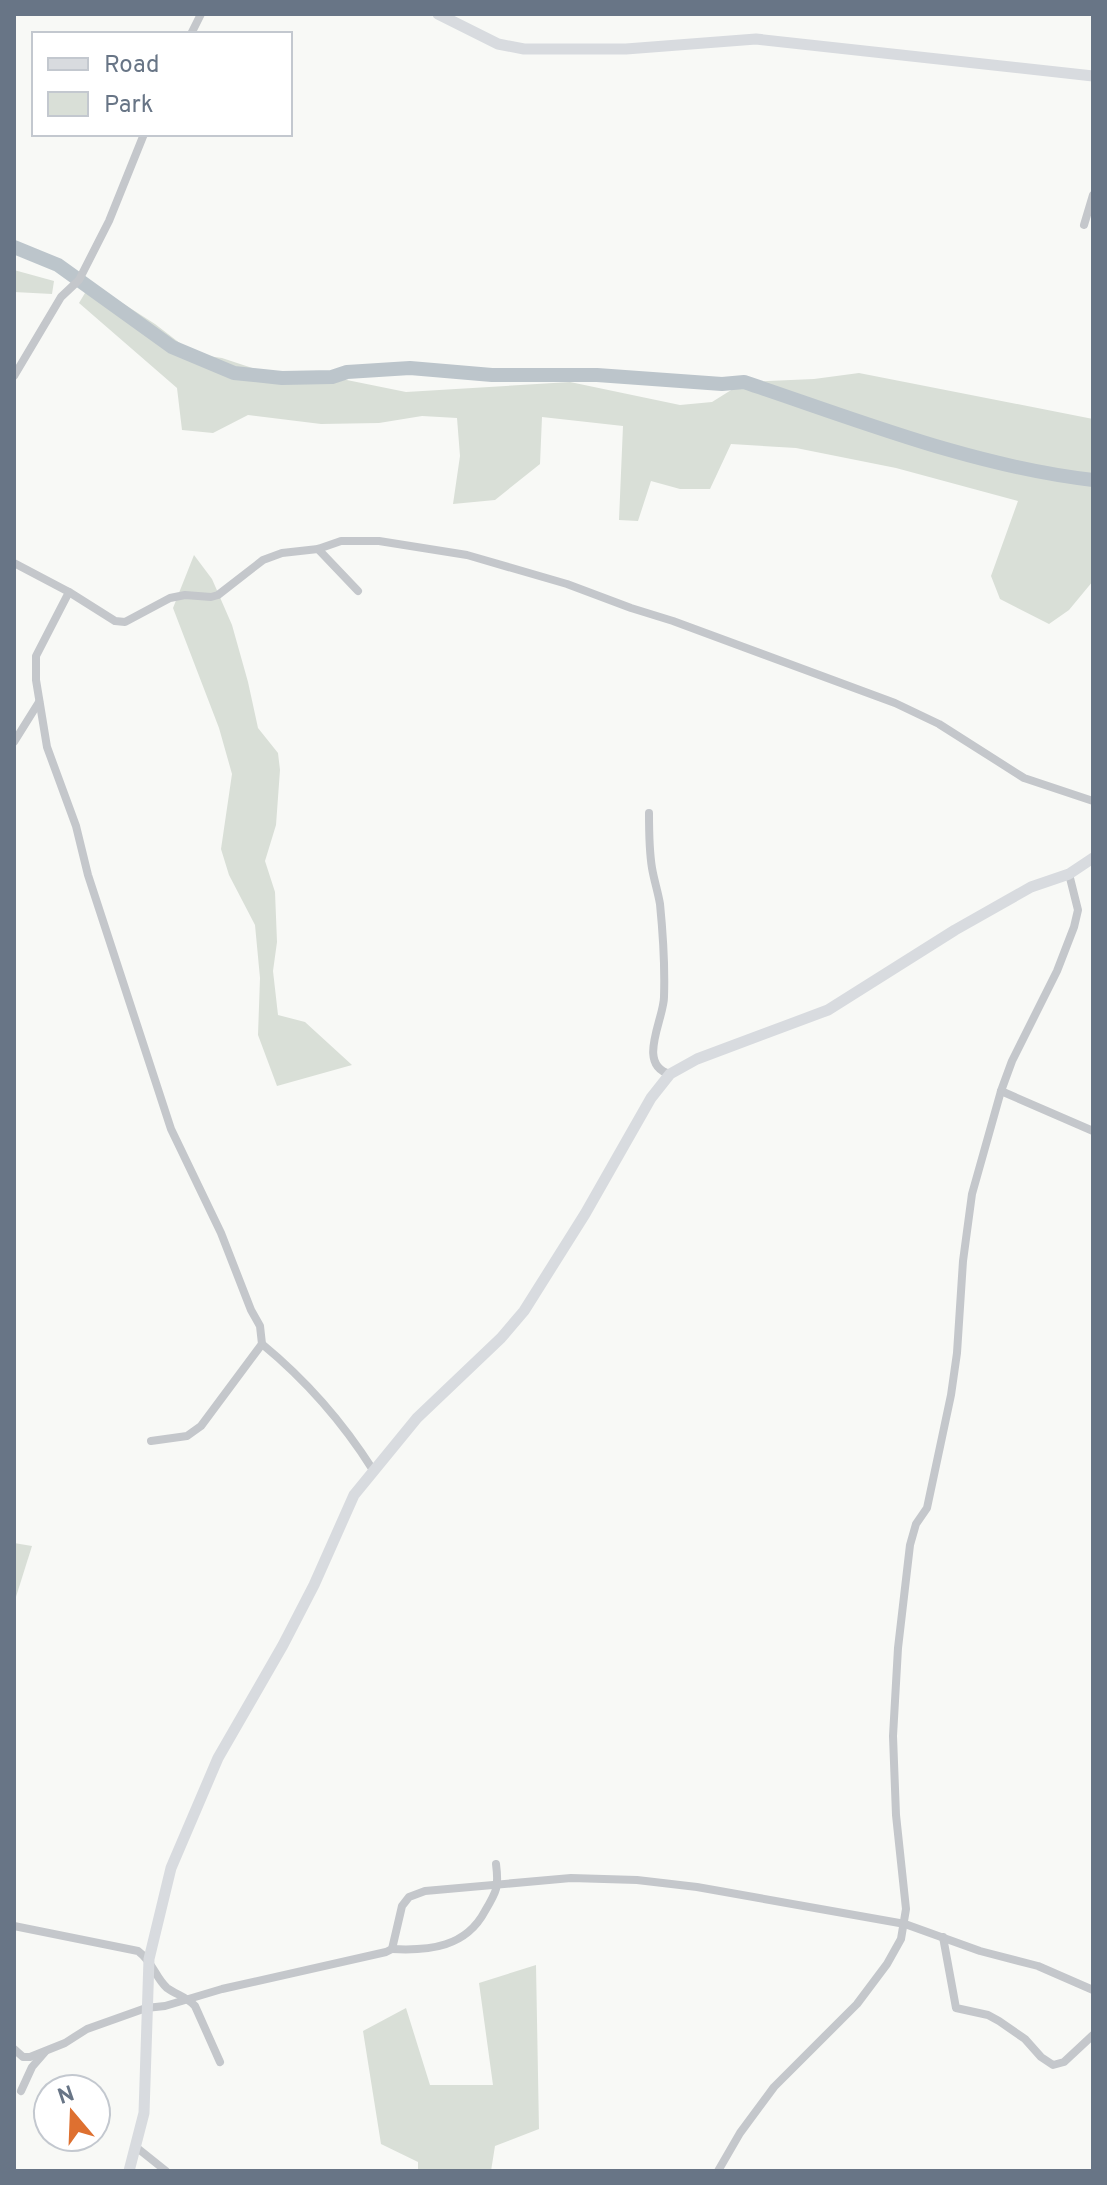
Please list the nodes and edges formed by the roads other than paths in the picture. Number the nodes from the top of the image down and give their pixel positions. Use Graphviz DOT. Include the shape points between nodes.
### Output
graph roads {
  1 [pos="201,14"];
  2 [pos="438,14"];
  3 [pos="192,32"];
  4 [pos="1093,76"];
  5 [pos="143,136"];
  6 [pos="1093,195"];
  7 [pos="1084,225"];
  8 [pos="14,376"];
  9 [pos="318,549"];
  10 [pos="14,563"];
  11 [pos="358,591"];
  12 [pos="69,592"];
  13 [pos="39,701"];
  14 [pos="14,742"];
  15 [pos="1093,801"];
  16 [pos="649,813"];
  17 [pos="1091,860"];
  18 [pos="1069,874"];
  19 [pos="670,1074"];
  20 [pos="1001,1091"];
  21 [pos="1093,1131"];
  22 [pos="262,1344"];
  23 [pos="151,1441"];
  24 [pos="373,1470"];
  25 [pos="496,1864"];
  26 [pos="499,1886"];
  27 [pos="905,1924"];
  28 [pos="14,1926"];
  29 [pos="943,1937"];
  30 [pos="392,1949"];
  31 [pos="149,1959"];
  32 [pos="1093,1990"];
  33 [pos="190,2000"];
  34 [pos="146,2008"];
  35 [pos="1093,2035"];
  36 [pos="14,2049"];
  37 [pos="45,2051"];
  38 [pos="220,2062"];
  39 [pos="21,2091"];
  40 [pos="136,2147"];
  41 [pos="129,2171"];
  42 [pos="166,2171"];
  43 [pos="718,2171"];
  1 -- 3 [label="street"];
  2 -- 4 [label="street" via="498,44 524,49 626,49 756,39"];
  5 -- 8 [label="street" via="79,280 61,297"];
  6 -- 7 [label="street"];
  9 -- 11 [label="street"];
  9 -- 12 [label="street" via="263,560 218,595 170,598 125,622"];
  9 -- 15 [label="street" via="356,540 434,548 567,584 905,708 1024,778"];
  10 -- 12 [label="street"];
  12 -- 13 [label="street" via="36,656"];
  13 -- 14 [label="street"];
  13 -- 22 [label="street" via="47,747 171,1129 221,1233 260,1326"];
  16 -- 19 [label="street" via="664,999 654,1056"];
  17 -- 18 [label="street"];
  18 -- 19 [label="street" via="994,907 828,1010"];
  18 -- 20 [label="street" via="1078,910 1074,927"];
  19 -- 24 [label="street" via="524,1311"];
  20 -- 21 [label="street"];
  20 -- 27 [label="street" via="968,1216 947,1412 927,1508 912,1534 907,1564 893,1736"];
  22 -- 23 [label="street" via="201,1426 187,1436"];
  22 -- 24 [label="street" via="320,1398"];
  24 -- 31 [label="street" via="349,1504 314,1585 199,1798 171,1868"];
  25 -- 26 [label="street"];
  26 -- 27 [label="street" via="571,1878 637,1880"];
  26 -- 30 [label="street" via="475,1928 461,1939 431,1948"];
  26 -- 30 [label="street" via="450,1887 409,1897"];
  27 -- 29 [label="street"];
  27 -- 43 [label="street" via="874,1982 774,2087"];
  28 -- 31 [label="street" via="126,1948"];
  29 -- 32 [label="street" via="1038,1966"];
  29 -- 35 [label="street" via="956,2008 999,2021 1053,2065 1064,2062"];
  30 -- 33 [label="street"];
  31 -- 33 [label="street" via="163,1984"];
  31 -- 34 [label="street"];
  33 -- 34 [label="street"];
  33 -- 38 [label="street"];
  34 -- 37 [label="street"];
  34 -- 40 [label="street" via="144,2113"];
  36 -- 37 [label="street" via="23,2057"];
  37 -- 39 [label="street"];
  40 -- 41 [label="street"];
  40 -- 42 [label="street"];
}
